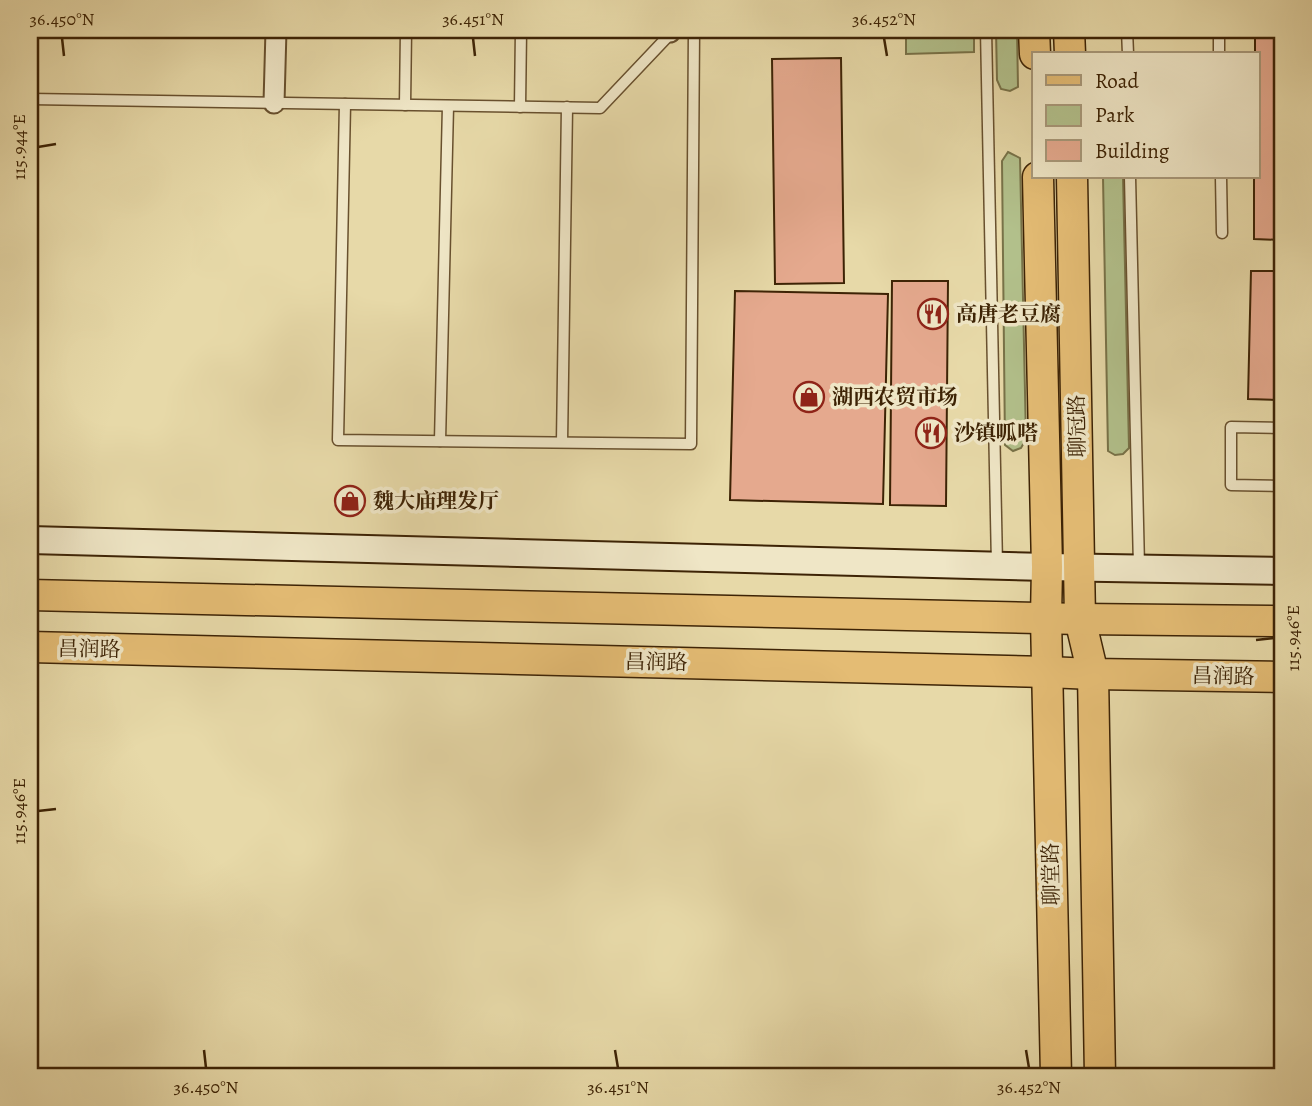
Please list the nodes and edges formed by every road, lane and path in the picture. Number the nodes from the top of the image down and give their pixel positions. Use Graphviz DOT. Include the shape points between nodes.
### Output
graph roads {
  1 [pos="276,30"];
  2 [pos="407,30"];
  3 [pos="521,30"];
  4 [pos="694,30"];
  5 [pos="986,30"];
  6 [pos="1034,30"];
  7 [pos="1069,30"];
  8 [pos="1127,30"];
  9 [pos="672,31"];
  10 [pos="1219,33"];
  11 [pos="1035,52"];
  12 [pos="1070,52"];
  13 [pos="1128,52"];
  14 [pos="1219,52"];
  15 [pos="30,99"];
  16 [pos="274,103"];
  17 [pos="345,104"];
  18 [pos="405,105"];
  19 [pos="448,106"];
  20 [pos="520,107"];
  21 [pos="567,107"];
  22 [pos="1038,178"];
  23 [pos="1072,178"];
  24 [pos="1130,178"];
  25 [pos="1221,178"];
  26 [pos="1222,233"];
  27 [pos="1282,428"];
  28 [pos="440,441"];
  29 [pos="562,442"];
  30 [pos="1282,486"];
  31 [pos="30,540"];
  32 [pos="997,565"];
  33 [pos="1047,567"];
  34 [pos="1079,567"];
  35 [pos="1139,567"];
  36 [pos="1282,571"];
  37 [pos="30,595"];
  38 [pos="1046,618"];
  39 [pos="1080,619"];
  40 [pos="1282,621"];
  41 [pos="30,647"];
  42 [pos="1047,672"];
  43 [pos="1093,674"];
  44 [pos="1282,677"];
  45 [pos="1056,1076"];
  46 [pos="1100,1076"];
  1 -- 16 [label="street"];
  2 -- 18 [label="lane"];
  3 -- 20 [label="lane"];
  4 -- 29 [label="lane" via="691,444"];
  5 -- 32 [label="lane"];
  6 -- 11 [label="main road"];
  7 -- 12 [label="main road"];
  8 -- 13 [label="lane"];
  9 -- 21 [label="lane" via="600,108"];
  10 -- 14 [label="lane"];
  15 -- 16 [label="lane"];
  16 -- 17 [label="lane"];
  17 -- 18 [label="lane"];
  17 -- 28 [label="lane" via="338,440"];
  18 -- 19 [label="lane"];
  19 -- 20 [label="lane"];
  19 -- 28 [label="lane"];
  20 -- 21 [label="lane"];
  21 -- 29 [label="lane"];
  22 -- 33 [label="main road, 聊堂路"];
  23 -- 34 [label="main road, 聊冠路"];
  24 -- 35 [label="lane"];
  25 -- 26 [label="lane"];
  27 -- 30 [label="lane" via="1231,427 1231,485"];
  28 -- 29 [label="lane"];
  31 -- 32 [label="street"];
  32 -- 33 [label="street"];
  33 -- 34 [label="street"];
  33 -- 38 [label="main road, 聊堂路"];
  34 -- 35 [label="street"];
  34 -- 39 [label="main road, 聊冠路"];
  35 -- 36 [label="street"];
  37 -- 38 [label="main road"];
  38 -- 39 [label="main road"];
  38 -- 42 [label="main road, 聊堂路"];
  39 -- 40 [label="main road"];
  39 -- 43 [label="main road, 聊冠路"];
  41 -- 42 [label="main road, 昌润路"];
  42 -- 43 [label="main road, 昌润路"];
  42 -- 45 [label="main road, 聊堂路"];
  43 -- 44 [label="main road, 昌润路"];
  43 -- 46 [label="main road, 聊冠路"];
}
